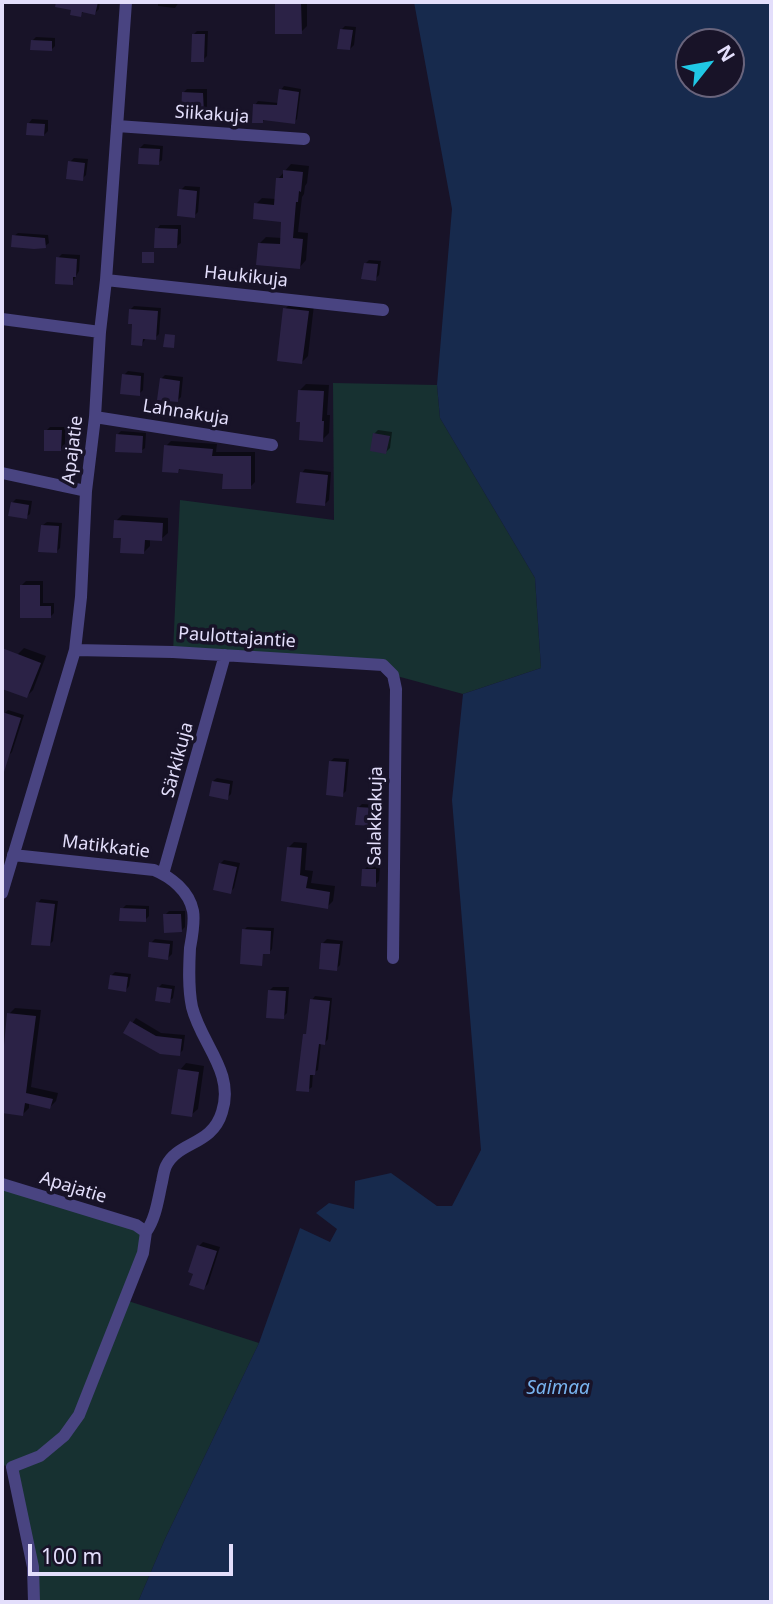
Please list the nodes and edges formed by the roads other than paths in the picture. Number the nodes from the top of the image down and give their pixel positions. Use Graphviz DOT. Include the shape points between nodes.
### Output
graph roads {
  1 [pos="126,2"];
  2 [pos="117,126"];
  3 [pos="304,139"];
  4 [pos="106,280"];
  5 [pos="383,310"];
  6 [pos="2,319"];
  7 [pos="100,332"];
  8 [pos="95,417"];
  9 [pos="272,445"];
  10 [pos="2,473"];
  11 [pos="86,491"];
  12 [pos="75,650"];
  13 [pos="225,655"];
  14 [pos="393,674"];
  15 [pos="13,855"];
  16 [pos="163,874"];
  17 [pos="2,893"];
  18 [pos="393,958"];
  19 [pos="2,1184"];
  20 [pos="141,1229"];
  21 [pos="7,1466"];
  22 [pos="34,1602"];
  1 -- 2 [label="street, Apajatie"];
  2 -- 3 [label="street, Siikakuja"];
  2 -- 4 [label="street, Apajatie"];
  4 -- 5 [label="street, Haukikuja"];
  4 -- 7 [label="street, Apajatie"];
  6 -- 7 [label="street"];
  7 -- 8 [label="street, Apajatie"];
  8 -- 9 [label="street, Lahnakuja"];
  8 -- 11 [label="street, Apajatie"];
  10 -- 11 [label="street"];
  11 -- 12 [label="street, Apajatie"];
  12 -- 13 [label="street, Paulottajantie"];
  12 -- 15 [label="street, Apajatie"];
  13 -- 14 [label="street, Paulottajantie" via="383,666"];
  13 -- 16 [label="street, Särkikuja"];
  14 -- 18 [label="street, Salakkakuja"];
  15 -- 16 [label="street, Matikkatie"];
  15 -- 17 [label="street, Apajatie"];
  16 -- 20 [label="street, Matikkatie" via="186,894 193,911 192,1007 220,1066 226,1098 207,1137 176,1153 166,1166 153,1223"];
  19 -- 20 [label="street, Apajatie"];
  20 -- 21 [label="street, Matikkatie" via="143,1253 79,1415 64,1436 40,1456"];
  21 -- 22 [label="street" via="33,1567"];
}
